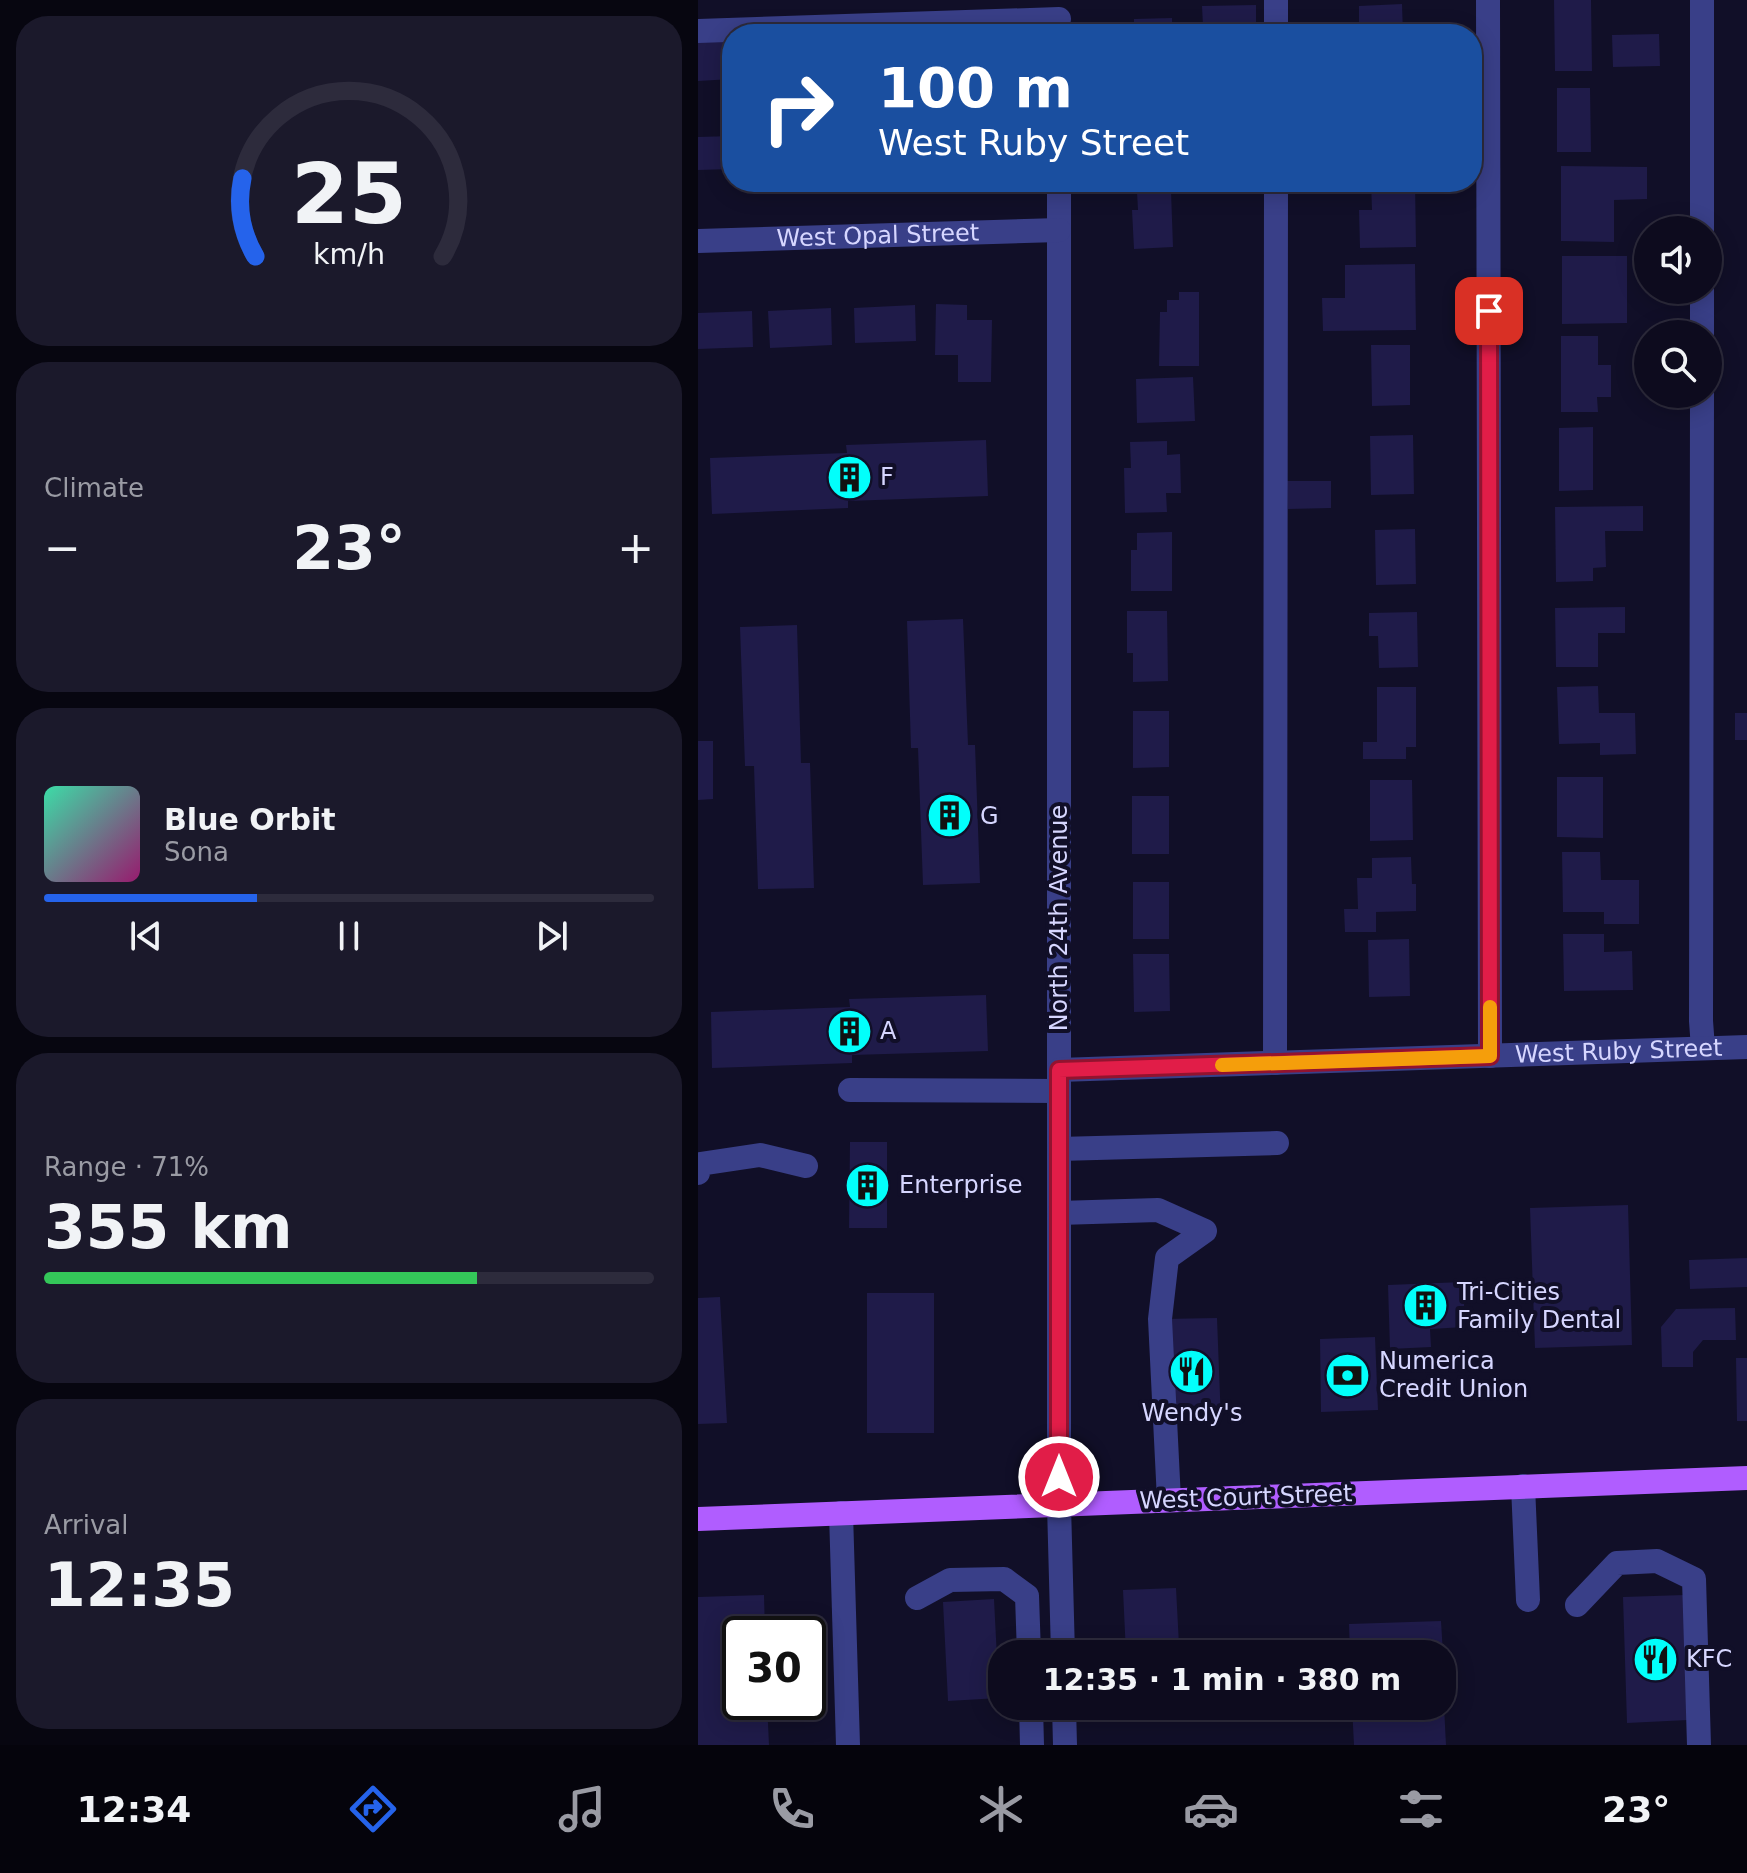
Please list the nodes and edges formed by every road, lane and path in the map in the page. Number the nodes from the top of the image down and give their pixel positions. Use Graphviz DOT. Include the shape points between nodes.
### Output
graph roads {
  1 [pos="1276,0"];
  2 [pos="1488,0"];
  3 [pos="1702,0"];
  4 [pos="1059,18"];
  5 [pos="892,24"];
  6 [pos="1276,24"];
  7 [pos="722,30"];
  8 [pos="698,31"];
  9 [pos="1059,192"];
  10 [pos="1276,192"];
  11 [pos="1702,216"];
  12 [pos="1059,230"];
  13 [pos="698,241"];
  14 [pos="1702,408"];
  15 [pos="1747,1047"];
  16 [pos="1703,1048"];
  17 [pos="1490,1056"];
  18 [pos="1275,1063"];
  19 [pos="1059,1080"];
  20 [pos="850,1090"];
  21 [pos="1277,1143"];
  22 [pos="1059,1149"];
  23 [pos="806,1166"];
  24 [pos="698,1173"];
  25 [pos="1059,1213"];
  26 [pos="1747,1478"];
  27 [pos="1523,1486"];
  28 [pos="1169,1500"];
  29 [pos="1059,1505"];
  30 [pos="841,1513"];
  31 [pos="698,1519"];
  32 [pos="917,1598"];
  33 [pos="1528,1600"];
  34 [pos="1577,1605"];
  35 [pos="1029,1640"];
  36 [pos="1063,1640"];
  37 [pos="1031,1720"];
  38 [pos="1064,1720"];
  39 [pos="848,1745"];
  40 [pos="1032,1745"];
  41 [pos="1065,1745"];
  42 [pos="1699,1745"];
  1 -- 6 [label="street"];
  2 -- 17 [label="street"];
  3 -- 11 [label="street"];
  4 -- 5 [label="street"];
  7 -- 8 [label="street"];
  9 -- 12 [label="street, North 24th Avenue"];
  10 -- 18 [label="street"];
  12 -- 13 [label="street, West Opal Street"];
  12 -- 19 [label="street, North 24th Avenue"];
  14 -- 16 [label="street"];
  15 -- 16 [label="street, West Ruby Street"];
  16 -- 17 [label="street, West Ruby Street"];
  17 -- 18 [label="street, West Ruby Street"];
  18 -- 19 [label="street, West Ruby Street"];
  19 -- 20 [label="street, West Ruby Street"];
  19 -- 22 [label="street, North 24th Avenue"];
  21 -- 22 [label="street"];
  22 -- 25 [label="street, North 24th Avenue"];
  23 -- 24 [label="street" via="760,1155 700,1164"];
  25 -- 28 [label="street" via="1158,1210 1205,1231 1167,1258 1160,1319"];
  25 -- 29 [label="street, North 24th Avenue"];
  26 -- 27 [label="main road, West Court Street"];
  27 -- 28 [label="main road, West Court Street"];
  27 -- 33 [label="street"];
  28 -- 29 [label="main road, West Court Street"];
  29 -- 30 [label="main road, West Court Street"];
  29 -- 36 [label="street, North 24th Avenue"];
  30 -- 31 [label="main road, West Court Street"];
  30 -- 39 [label="street"];
  32 -- 35 [label="street" via="950,1580 1004,1579 1027,1596"];
  34 -- 42 [label="street" via="1617,1563 1657,1561 1694,1579"];
  37 -- 40 [label="street"];
  38 -- 41 [label="street"];
}
